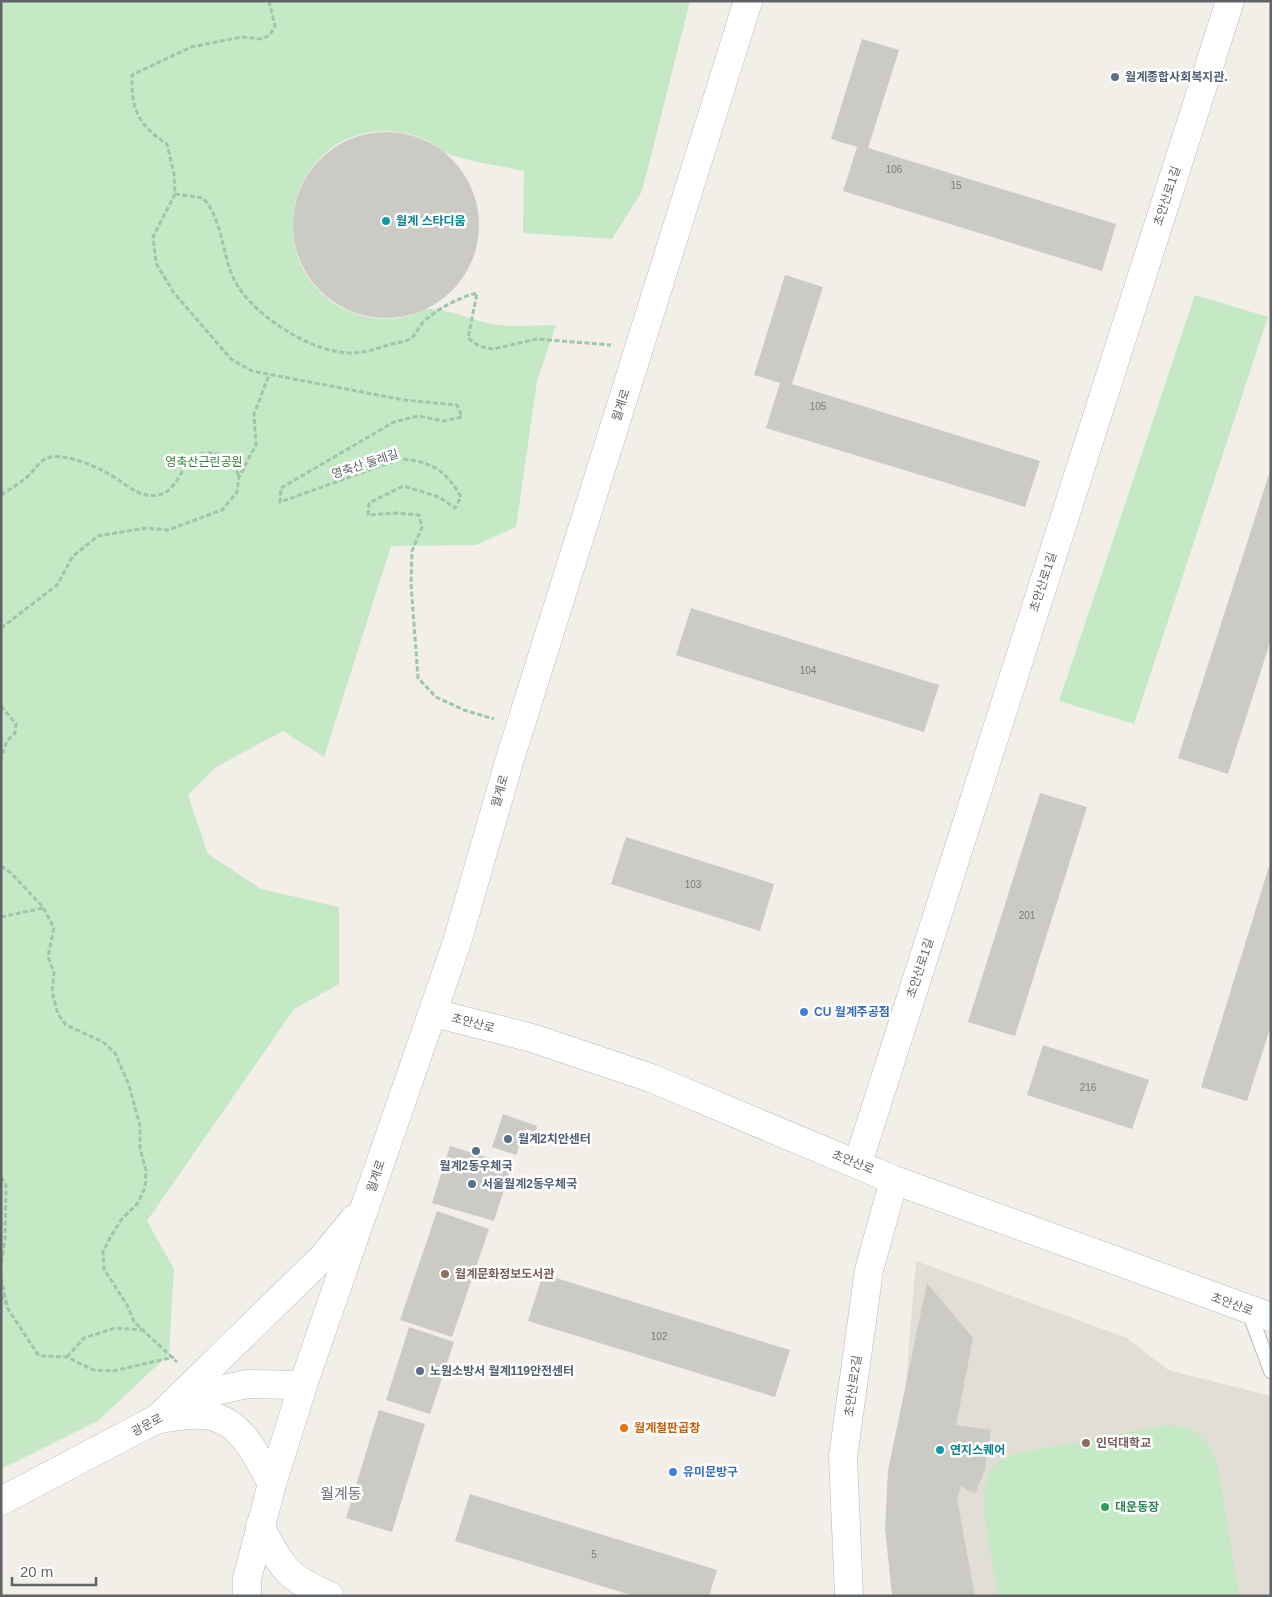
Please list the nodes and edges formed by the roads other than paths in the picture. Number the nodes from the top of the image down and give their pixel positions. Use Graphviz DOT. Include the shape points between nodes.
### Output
graph roads {
  1 [pos="748,1"];
  2 [pos="1230,1"];
  3 [pos="434,1013"];
  4 [pos="858,1163"];
  5 [pos="894,1180"];
  6 [pos="366,1204"];
  7 [pos="1259,1313"];
  8 [pos="1271,1371"];
  9 [pos="303,1385"];
  10 [pos="156,1420"];
  11 [pos="272,1484"];
  12 [pos="1,1501"];
  13 [pos="260,1526"];
  14 [pos="241,1590"];
  15 [pos="330,1596"];
  16 [pos="849,1596"];
  1 -- 3 [label="street, 월계로" via="509,762"];
  2 -- 4 [label="street, 초안산로1길"];
  3 -- 4 [label="street, 초안산로" via="532,1038 651,1078"];
  3 -- 6 [label="street, 월계로"];
  4 -- 5 [label="street, 초안산로"];
  5 -- 7 [label="street, 초안산로"];
  5 -- 16 [label="street, 초안산로2길" via="870,1270 843,1457"];
  6 -- 9 [label="street, 월계로"];
  6 -- 10 [label="street" via="323,1257"];
  7 -- 8 [label="lane"];
  9 -- 10 [label="street, 광운로" via="247,1384 231,1387 206,1393"];
  9 -- 11 [label="street, 월계로"];
  10 -- 11 [label="street" via="205,1414 235,1428 253,1449"];
  10 -- 12 [label="street, 광운로"];
  11 -- 13 [label="street, 월계로"];
  13 -- 14 [label="street, 월계로"];
  13 -- 15 [label="street" via="280,1564 300,1582"];
}
